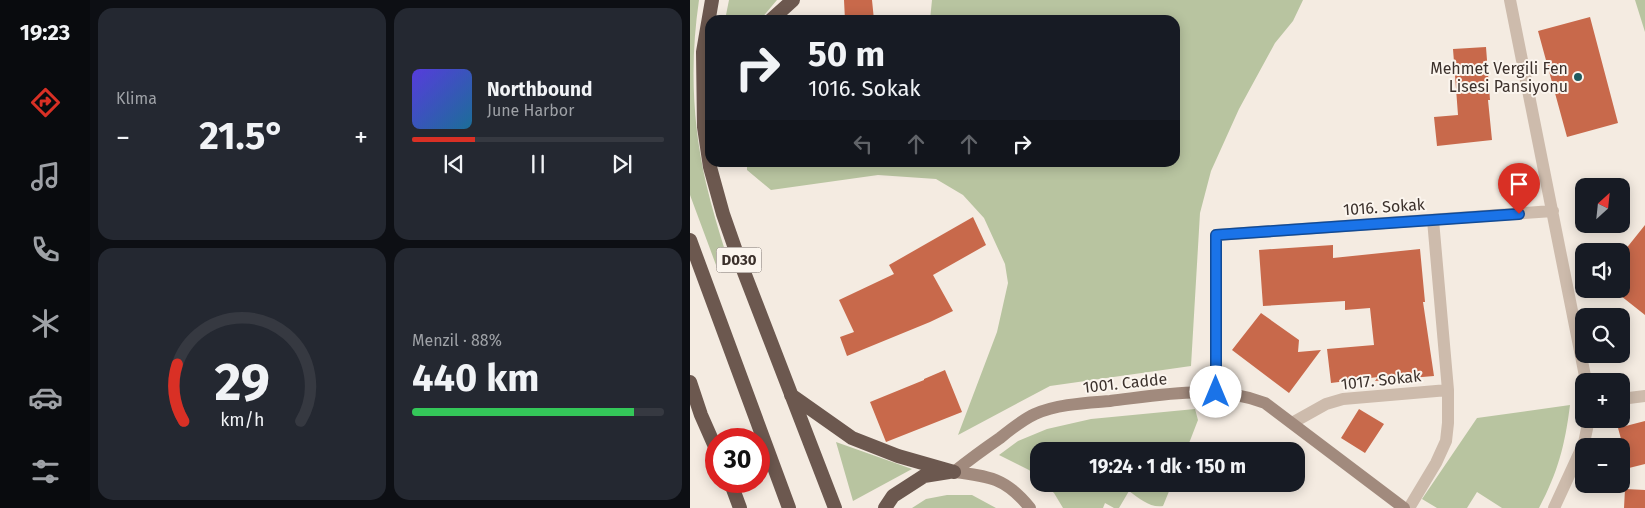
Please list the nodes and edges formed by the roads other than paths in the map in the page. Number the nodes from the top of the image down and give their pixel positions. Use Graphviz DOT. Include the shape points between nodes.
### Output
graph roads {
  1 [pos="712,0"];
  2 [pos="793,0"];
  3 [pos="1510,0"];
  4 [pos="709,15"];
  5 [pos="776,15"];
  6 [pos="705,40"];
  7 [pos="705,133"];
  8 [pos="711,167"];
  9 [pos="1553,211"];
  10 [pos="1433,220"];
  11 [pos="690,240"];
  12 [pos="1584,373"];
  13 [pos="690,382"];
  14 [pos="1448,390"];
  15 [pos="1216,392"];
  16 [pos="790,395"];
  17 [pos="1645,396"];
  18 [pos="1630,398"];
  19 [pos="1292,423"];
  20 [pos="707,428"];
  21 [pos="1586,428"];
  22 [pos="954,472"];
  23 [pos="734,493"];
  24 [pos="740,508"];
  25 [pos="789,508"];
  26 [pos="835,508"];
  27 [pos="884,508"];
  28 [pos="1030,508"];
  29 [pos="1404,508"];
  30 [pos="1409,508"];
  31 [pos="1554,508"];
  1 -- 4 [label="highway, D030"];
  2 -- 5 [label="highway"];
  3 -- 9 [label="street"];
  6 -- 7 [label="highway, D030"];
  8 -- 16 [label="highway, D030" via="723,214"];
  9 -- 10 [label="street, 1016. Sokak"];
  9 -- 12 [label="street"];
  10 -- 14 [label="street"];
  10 -- 15 [label="street, 1016. Sokak" via="1216,235"];
  11 -- 25 [label="highway, D030"];
  13 -- 20 [label="highway"];
  14 -- 19 [label="street, 1017. Sokak" via="1343,399 1326,404"];
  14 -- 30 [label="street" via="1446,441"];
  15 -- 19 [label="main road, 1001. Cadde" via="1265,403"];
  15 -- 22 [label="main road, 1001. Cadde" via="1100,402 1036,414"];
  16 -- 22 [label="highway" via="852,438 898,456"];
  16 -- 26 [label="highway, D030"];
  17 -- 18 [label="street"];
  19 -- 29 [label="main road, 1001. Cadde"];
  21 -- 31 [label="street" via="1584,443"];
  22 -- 27 [label="highway" via="924,476 893,496"];
  22 -- 28 [label="main road" via="993,478 1012,488"];
  23 -- 24 [label="highway"];
}
